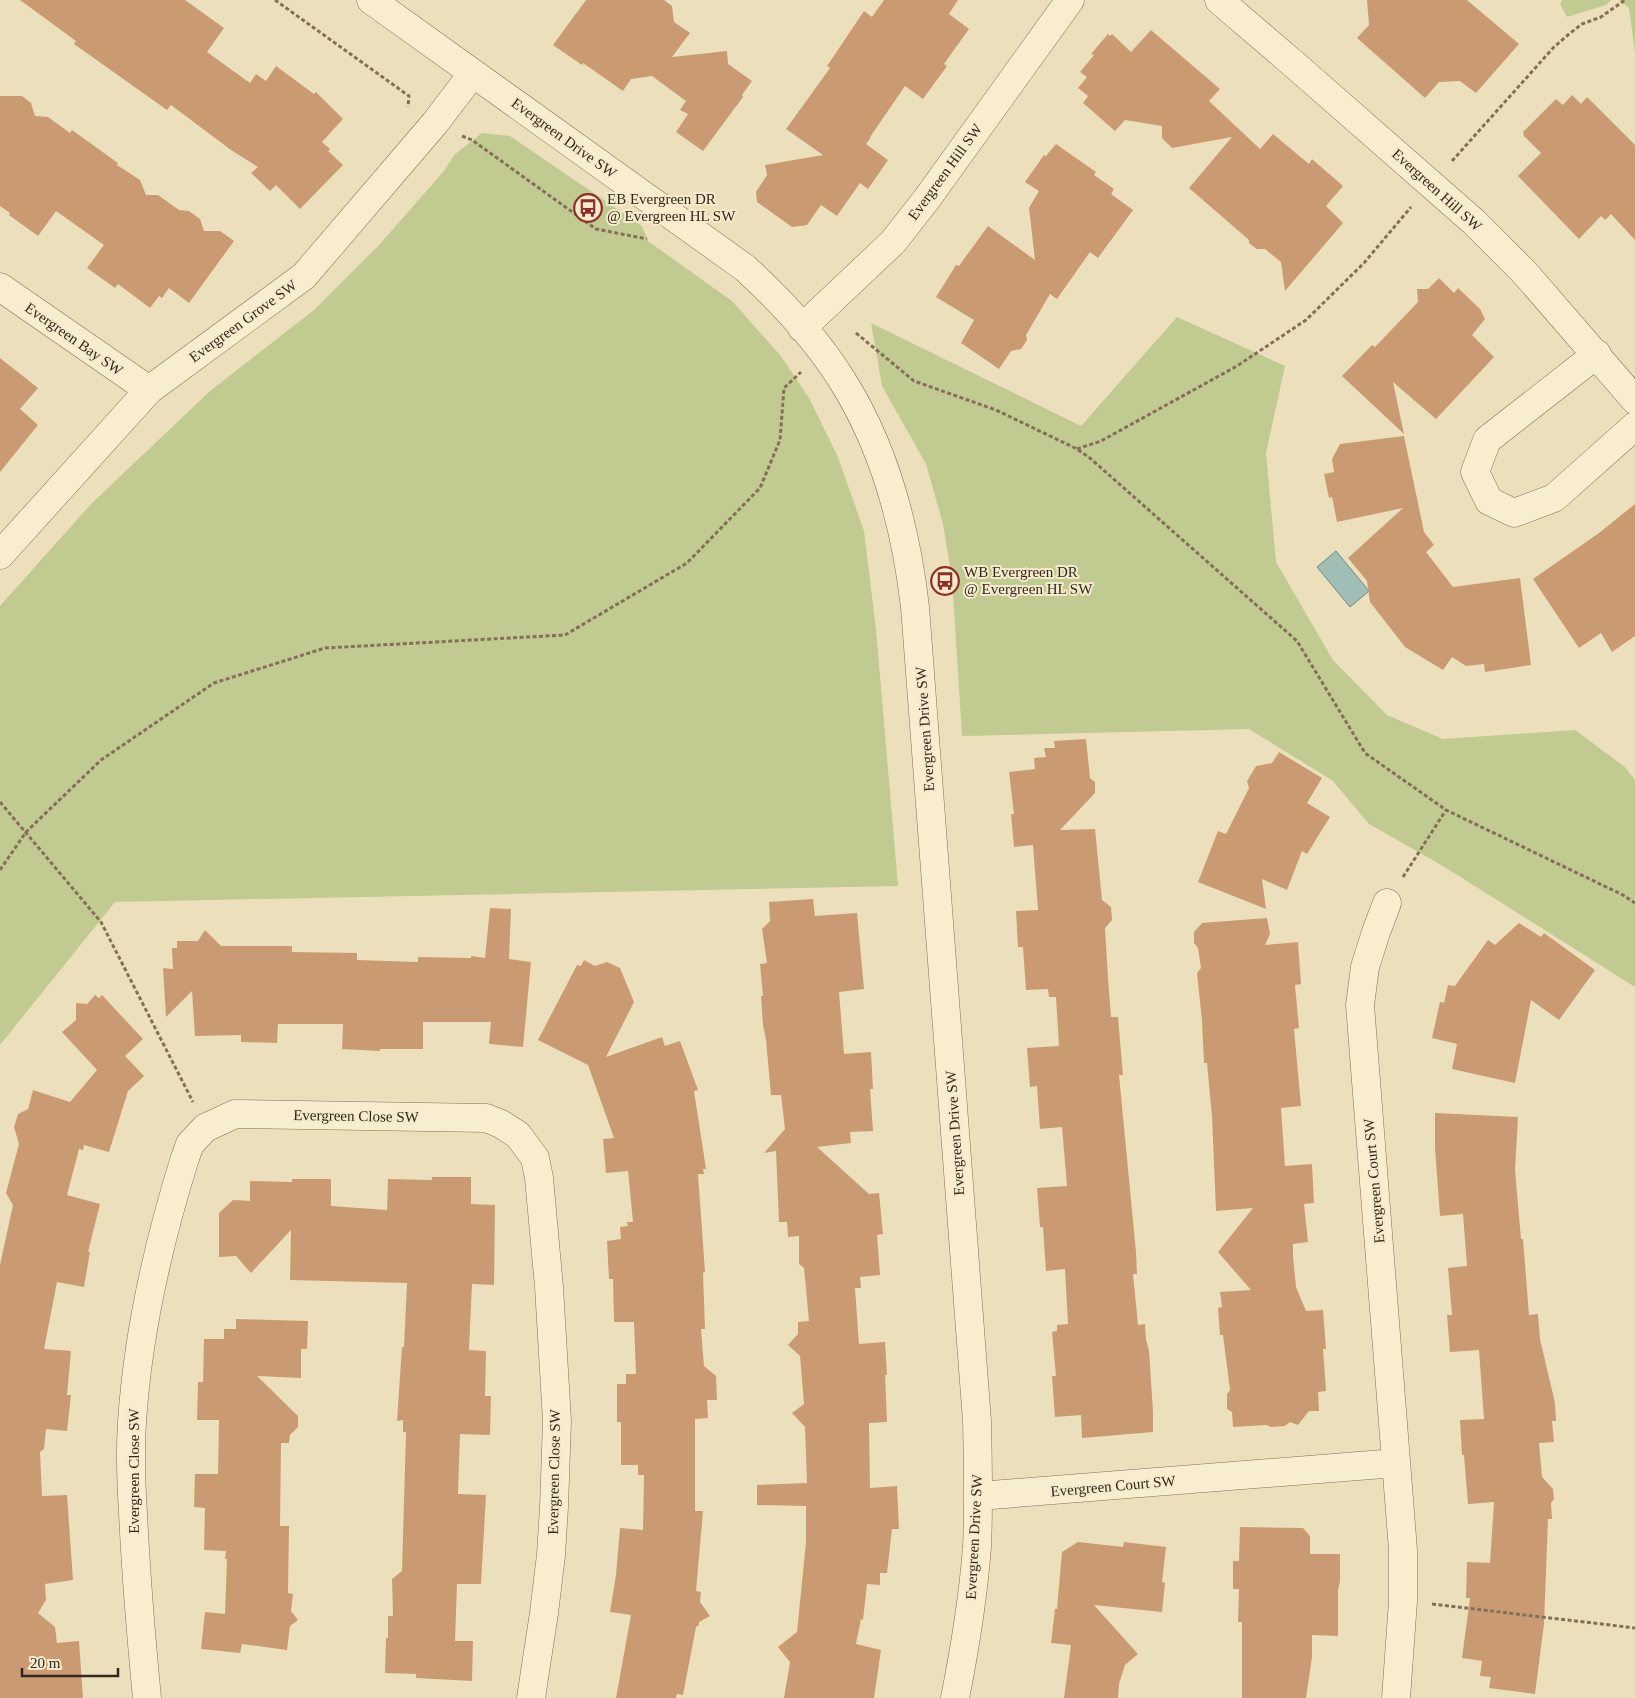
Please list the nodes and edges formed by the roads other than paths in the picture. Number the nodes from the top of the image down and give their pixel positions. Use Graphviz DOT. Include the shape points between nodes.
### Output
graph roads {
  1 [pos="370,0"];
  2 [pos="1070,0"];
  3 [pos="1219,0"];
  4 [pos="473,73"];
  5 [pos="0,287"];
  6 [pos="802,328"];
  7 [pos="1597,354"];
  8 [pos="149,390"];
  9 [pos="1635,400"];
  10 [pos="1635,426"];
  11 [pos="0,556"];
  12 [pos="1387,903"];
  13 [pos="1396,1463"];
  14 [pos="979,1496"];
  15 [pos="147,1698"];
  16 [pos="531,1698"];
  17 [pos="955,1698"];
  18 [pos="1396,1698"];
  1 -- 4 [label="street, Evergreen Drive SW"];
  2 -- 6 [label="street, Evergreen Hill SW" via="893,242"];
  3 -- 7 [label="street, Evergreen Hill SW" via="1474,222"];
  4 -- 6 [label="street, Evergreen Drive SW" via="745,268 779,300"];
  4 -- 8 [label="street, Evergreen Grove SW" via="435,123 304,276"];
  5 -- 8 [label="street, Evergreen Bay SW"];
  6 -- 14 [label="street, Evergreen Drive SW" via="842,380 865,423 885,469 910,563 977,1421"];
  7 -- 9 [label="street, Evergreen Hill SW"];
  7 -- 10 [label="street" via="1487,440 1475,472 1488,501 1514,513 1554,498"];
  8 -- 11 [label="street, Evergreen Grove SW"];
  12 -- 13 [label="street, Evergreen Court SW" via="1366,967 1360,1005"];
  13 -- 14 [label="street, Evergreen Court SW"];
  13 -- 18 [label="street, Evergreen Court SW" via="1403,1550"];
  14 -- 17 [label="street, Evergreen Drive SW" via="972,1599"];
  15 -- 16 [label="street, Evergreen Close SW" via="131,1476 134,1392 147,1303 158,1250 190,1144 205,1128 235,1114 486,1118 518,1135 535,1158 547,1268 556,1421 551,1555"];
}
